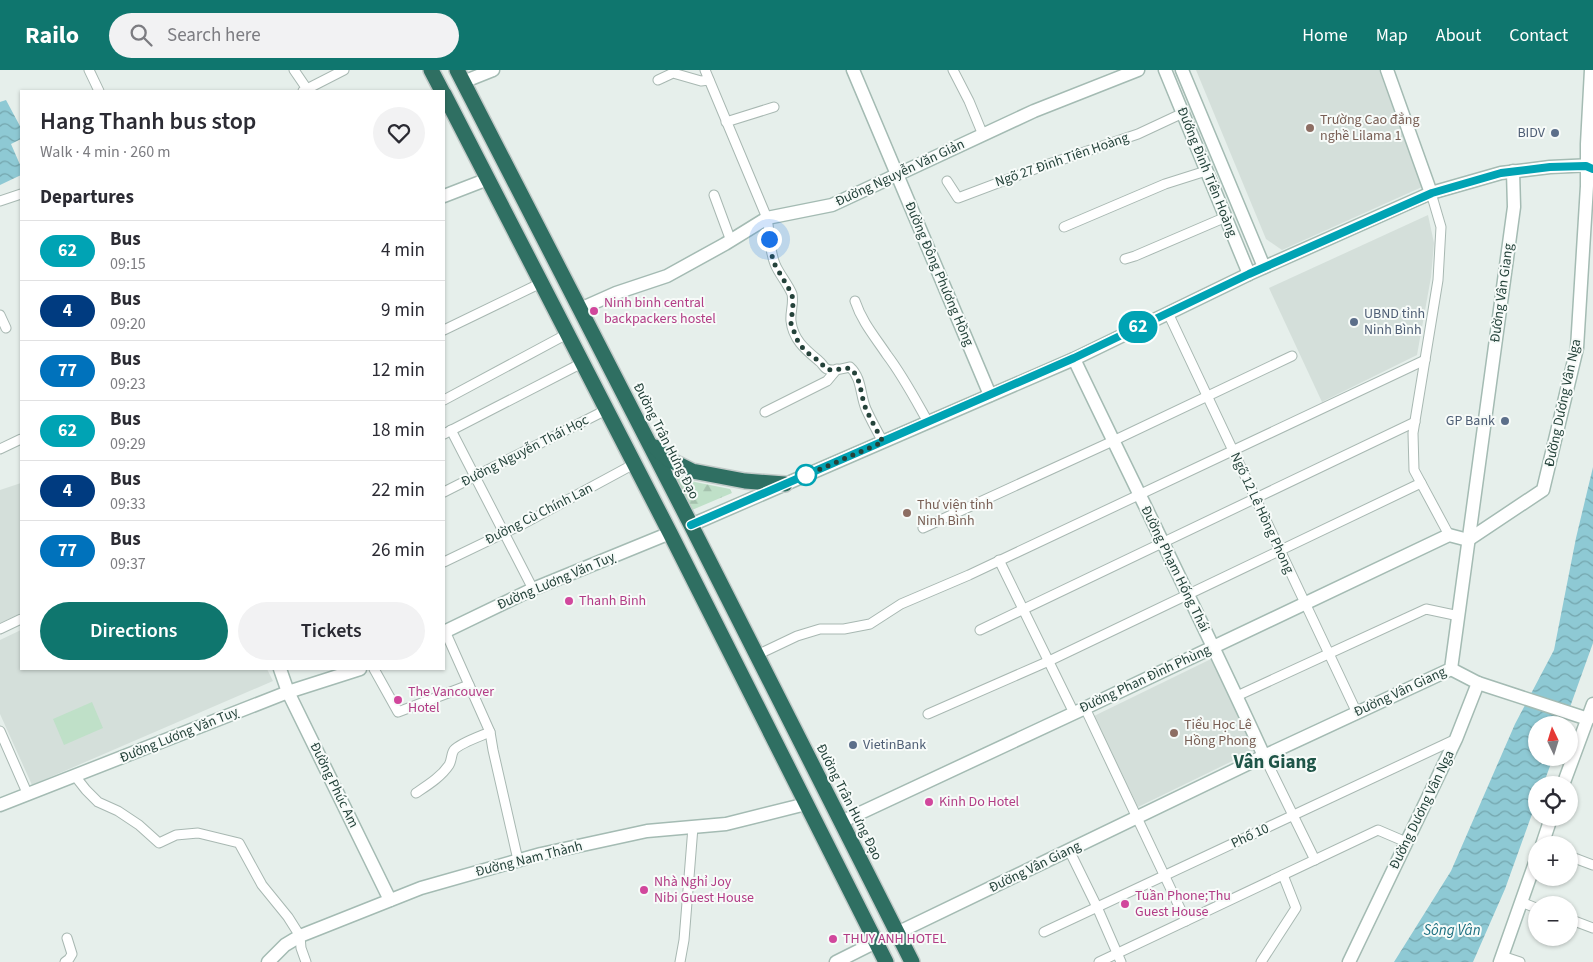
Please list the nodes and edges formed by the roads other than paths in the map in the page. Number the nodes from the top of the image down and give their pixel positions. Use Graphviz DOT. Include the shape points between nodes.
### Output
graph roads {
  1 [pos="89,70"];
  2 [pos="294,70"];
  3 [pos="344,70"];
  4 [pos="432,70"];
  5 [pos="493,70"];
  6 [pos="705,70"];
  7 [pos="853,70"];
  8 [pos="953,70"];
  9 [pos="1138,70"];
  10 [pos="1165,70"];
  11 [pos="1182,70"];
  12 [pos="1388,70"];
  13 [pos="1591,70"];
  14 [pos="460,76"];
  15 [pos="658,80"];
  16 [pos="709,80"];
  17 [pos="99,90"];
  18 [pos="305,90"];
  19 [pos="442,90"];
  20 [pos="445,97"];
  21 [pos="774,107"];
  22 [pos="1183,113"];
  23 [pos="726,122"];
  24 [pos="983,135"];
  25 [pos="1591,167"];
  26 [pos="1206,171"];
  27 [pos="1513,171"];
  28 [pos="897,175"];
  29 [pos="488,179"];
  30 [pos="947,181"];
  31 [pos="1432,193"];
  32 [pos="20,194"];
  33 [pos="714,195"];
  34 [pos="445,196"];
  35 [pos="0,201"];
  36 [pos="1226,217"];
  37 [pos="767,218"];
  38 [pos="1064,227"];
  39 [pos="731,240"];
  40 [pos="1125,258"];
  41 [pos="1264,267"];
  42 [pos="1249,274"];
  43 [pos="541,283"];
  44 [pos="856,301"];
  45 [pos="580,309"];
  46 [pos="1168,313"];
  47 [pos="0,315"];
  48 [pos="6,328"];
  49 [pos="445,330"];
  50 [pos="567,334"];
  51 [pos="1292,356"];
  52 [pos="1074,358"];
  53 [pos="1425,360"];
  54 [pos="582,363"];
  55 [pos="837,369"];
  56 [pos="990,395"];
  57 [pos="1207,396"];
  58 [pos="445,399"];
  59 [pos="606,410"];
  60 [pos="765,412"];
  61 [pos="928,422"];
  62 [pos="1414,422"];
  63 [pos="448,432"];
  64 [pos="20,439"];
  65 [pos="647,439"];
  66 [pos="1113,441"];
  67 [pos="883,442"];
  68 [pos="0,449"];
  69 [pos="1233,450"];
  70 [pos="634,464"];
  71 [pos="475,476"];
  72 [pos="1421,483"];
  73 [pos="785,484"];
  74 [pos="445,491"];
  75 [pos="1138,494"];
  76 [pos="1255,498"];
  77 [pos="691,525"];
  78 [pos="923,528"];
  79 [pos="504,532"];
  80 [pos="670,533"];
  81 [pos="1448,534"];
  82 [pos="1468,540"];
  83 [pos="1162,542"];
  84 [pos="1281,552"];
  85 [pos="999,560"];
  86 [pos="445,562"];
  87 [pos="533,590"];
  88 [pos="1188,596"];
  89 [pos="1305,603"];
  90 [pos="1024,609"];
  91 [pos="1459,616"];
  92 [pos="20,619"];
  93 [pos="0,628"];
  94 [pos="980,630"];
  95 [pos="445,631"];
  96 [pos="1214,647"];
  97 [pos="1329,654"];
  98 [pos="757,655"];
  99 [pos="1049,661"];
  100 [pos="1451,669"];
  101 [pos="280,670"];
  102 [pos="357,670"];
  103 [pos="375,670"];
  104 [pos="1478,684"];
  105 [pos="469,685"];
  106 [pos="288,692"];
  107 [pos="1237,696"];
  108 [pos="1593,704"];
  109 [pos="1079,710"];
  110 [pos="1357,713"];
  111 [pos="928,714"];
  112 [pos="1591,720"];
  113 [pos="490,732"];
  114 [pos="1,737"];
  115 [pos="1456,739"];
  116 [pos="1264,756"];
  117 [pos="75,776"];
  118 [pos="1567,776"];
  119 [pos="416,793"];
  120 [pos="28,795"];
  121 [pos="806,804"];
  122 [pos="0,805"];
  123 [pos="1294,815"];
  124 [pos="1137,817"];
  125 [pos="841,822"];
  126 [pos="692,827"];
  127 [pos="1406,842"];
  128 [pos="1069,850"];
  129 [pos="1578,859"];
  130 [pos="518,860"];
  131 [pos="1315,860"];
  132 [pos="1593,865"];
  133 [pos="1283,875"];
  134 [pos="1164,876"];
  135 [pos="1528,882"];
  136 [pos="390,900"];
  137 [pos="1521,902"];
  138 [pos="1528,905"];
  139 [pos="1097,907"];
  140 [pos="1186,921"];
  141 [pos="1578,923"];
  142 [pos="1593,928"];
  143 [pos="897,932"];
  144 [pos="1044,932"];
  145 [pos="300,936"];
  146 [pos="67,938"];
  147 [pos="876,942"];
  148 [pos="1119,958"];
  149 [pos="1501,959"];
  150 [pos="65,962"];
  151 [pos="268,962"];
  152 [pos="306,962"];
  153 [pos="680,962"];
  154 [pos="836,962"];
  155 [pos="886,962"];
  156 [pos="912,962"];
  157 [pos="1099,962"];
  158 [pos="1261,962"];
  159 [pos="1349,962"];
  160 [pos="1520,962"];
  1 -- 17 [label="street"];
  2 -- 18 [label="street"];
  3 -- 18 [label="street"];
  4 -- 19 [label="highway"];
  5 -- 14 [label="street"];
  6 -- 16 [label="street"];
  7 -- 28 [label="street, Đường Đông Phương Hồng"];
  8 -- 24 [label="street"];
  9 -- 24 [label="street, Đường Nguyễn Văn Giản"];
  10 -- 22 [label="street, Đướng Đinh Tiên Hoàng"];
  11 -- 41 [label="street, Đướng Đinh Tiên Hoàng"];
  12 -- 31 [label="street"];
  13 -- 25 [label="street, Đường Dương Vân Nga"];
  14 -- 45 [label="highway, Đường Trân Hưng Đạo"];
  15 -- 16 [label="street" via="673,73 700,81"];
  16 -- 23 [label="street"];
  20 -- 29 [label="highway"];
  21 -- 23 [label="street"];
  22 -- 26 [label="street, Đướng Đinh Tiên Hoàng"];
  22 -- 30 [label="street, Ngõ 27 Đinh Tiên Hoàng" via="1138,134 958,198"];
  23 -- 37 [label="street"];
  24 -- 28 [label="street, Đường Nguyễn Văn Giản"];
  25 -- 27 [label="street"];
  25 -- 82 [label="street, Đường Dương Vân Nga" via="1587,186 1577,348 1543,490"];
  26 -- 36 [label="street, Đướng Đinh Tiên Hoàng"];
  26 -- 38 [label="street" via="1165,184"];
  27 -- 31 [label="street"];
  27 -- 82 [label="street, Đường Vân Giang" via="1514,207"];
  28 -- 37 [label="street, Đường Nguyễn Văn Giản" via="832,205"];
  28 -- 56 [label="street, Đường Đông Phương Hồng"];
  29 -- 34 [label="street"];
  29 -- 43 [label="highway"];
  31 -- 41 [label="street"];
  31 -- 53 [label="street" via="1441,227 1438,280"];
  32 -- 35 [label="street"];
  33 -- 39 [label="street"];
  36 -- 40 [label="street"];
  36 -- 42 [label="street, Đướng Đinh Tiên Hoàng"];
  37 -- 39 [label="street, Đường Nguyễn Văn Giản"];
  37 -- 55 [label="street" via="770,250 792,294 791,324 799,344 826,369"];
  39 -- 45 [label="street, Đường Nguyễn Văn Giản" via="667,276"];
  41 -- 42 [label="street"];
  42 -- 46 [label="street"];
  43 -- 49 [label="street"];
  43 -- 50 [label="highway"];
  44 -- 61 [label="street" via="868,329"];
  45 -- 65 [label="highway, Đường Trân Hưng Đạo"];
  46 -- 52 [label="street"];
  46 -- 57 [label="street, Ngõ 12 Lê Hồng Phong"];
  47 -- 48 [label="street"];
  50 -- 54 [label="highway"];
  50 -- 58 [label="street"];
  51 -- 57 [label="street"];
  52 -- 56 [label="street"];
  52 -- 66 [label="street, Đường Phạm Hống Thái"];
  53 -- 62 [label="street"];
  53 -- 69 [label="street"];
  54 -- 59 [label="highway"];
  54 -- 63 [label="street"];
  55 -- 60 [label="street" via="827,380"];
  55 -- 67 [label="street" via="850,368 854,371 865,407"];
  56 -- 61 [label="street"];
  57 -- 66 [label="street"];
  57 -- 69 [label="street, Ngõ 12 Lê Hồng Phong"];
  59 -- 70 [label="highway"];
  59 -- 71 [label="street, Đường Nguyễn Thái Học"];
  61 -- 67 [label="street"];
  62 -- 72 [label="street" via="1414,470"];
  62 -- 76 [label="street"];
  63 -- 71 [label="street"];
  64 -- 68 [label="street"];
  65 -- 73 [label="highway" via="668,459 692,471"];
  65 -- 77 [label="highway, Đường Trân Hưng Đạo"];
  66 -- 75 [label="street, Đường Phạm Hống Thái"];
  66 -- 78 [label="street"];
  67 -- 73 [label="street"];
  69 -- 75 [label="street"];
  69 -- 76 [label="street, Ngõ 12 Lê Hồng Phong"];
  70 -- 79 [label="street, Đường Cù Chính Lan"];
  70 -- 80 [label="highway"];
  71 -- 74 [label="street, Đường Nguyễn Thái Học"];
  71 -- 79 [label="street"];
  72 -- 81 [label="street"];
  72 -- 84 [label="street"];
  73 -- 77 [label="street"];
  75 -- 83 [label="street, Đường Phạm Hống Thái"];
  75 -- 85 [label="street"];
  76 -- 83 [label="street"];
  76 -- 84 [label="street, Ngõ 12 Lê Hồng Phong"];
  77 -- 80 [label="highway"];
  77 -- 98 [label="highway, Đường Trân Hưng Đạo"];
  79 -- 86 [label="street, Đường Cù Chính Lan"];
  79 -- 87 [label="street"];
  80 -- 87 [label="street, Đường Lương Văn Tuỵ"];
  80 -- 121 [label="highway"];
  81 -- 82 [label="street"];
  81 -- 89 [label="street, Đường Phan Đình Phùng"];
  82 -- 91 [label="street, Đường Vân Giang"];
  83 -- 88 [label="street, Đường Phạm Hống Thái"];
  83 -- 90 [label="street"];
  84 -- 88 [label="street"];
  84 -- 89 [label="street, Ngõ 12 Lê Hồng Phong"];
  85 -- 90 [label="street"];
  85 -- 98 [label="street" via="901,604 870,624 820,629"];
  87 -- 95 [label="street, Đường Lương Văn Tuỵ"];
  88 -- 96 [label="street, Đường Phạm Hống Thái"];
  88 -- 99 [label="street"];
  89 -- 96 [label="street, Đường Phan Đình Phùng"];
  89 -- 97 [label="street, Ngõ 12 Lê Hồng Phong"];
  90 -- 94 [label="street"];
  90 -- 99 [label="street"];
  91 -- 97 [label="street" via="1426,609"];
  91 -- 100 [label="street, Đường Vân Giang"];
  92 -- 93 [label="street"];
  95 -- 105 [label="street"];
  96 -- 107 [label="street, Đường Phạm Hống Thái"];
  96 -- 109 [label="street, Đường Phan Đình Phùng"];
  97 -- 107 [label="street"];
  97 -- 110 [label="street, Ngõ 12 Lê Hồng Phong"];
  98 -- 125 [label="highway, Đường Trân Hưng Đạo"];
  99 -- 109 [label="street"];
  99 -- 111 [label="street"];
  100 -- 104 [label="street"];
  100 -- 110 [label="street, Đường Vân Giang"];
  101 -- 106 [label="street, Đường Phúc Am"];
  102 -- 106 [label="street, Đường Lương Văn Tuỵ"];
  103 -- 105 [label="street" via="398,712"];
  104 -- 112 [label="street"];
  104 -- 115 [label="street, Đường Dương Vân Nga"];
  105 -- 113 [label="street"];
  106 -- 117 [label="street, Đường Lương Văn Tuỵ"];
  106 -- 136 [label="street, Đường Phúc Am"];
  107 -- 116 [label="street, Đường Phạm Hống Thái"];
  108 -- 112 [label="street"];
  109 -- 124 [label="street"];
  109 -- 125 [label="street, Đường Phan Đình Phùng"];
  110 -- 116 [label="street, Đường Vân Giang"];
  112 -- 118 [label="street"];
  113 -- 119 [label="street" via="454,750 446,770"];
  113 -- 130 [label="street"];
  114 -- 120 [label="street"];
  115 -- 123 [label="street, Phố 10"];
  115 -- 127 [label="street, Đường Dương Vân Nga"];
  116 -- 123 [label="street, Đường Phạm Hống Thái"];
  116 -- 124 [label="street, Đường Vân Giang"];
  117 -- 120 [label="street, Đường Lương Văn Tuỵ"];
  117 -- 145 [label="street" via="98,802 139,825 159,843 176,835 198,833 239,843 262,885"];
  120 -- 122 [label="street, Đường Lương Văn Tuỵ"];
  121 -- 126 [label="street, Đường Nam Thành" via="726,824"];
  121 -- 147 [label="highway"];
  123 -- 131 [label="street, Đường Phạm Hống Thái"];
  123 -- 134 [label="street, Phố 10"];
  124 -- 128 [label="street, Đường Vân Giang"];
  124 -- 134 [label="street"];
  125 -- 143 [label="highway, Đường Trân Hưng Đạo"];
  126 -- 130 [label="street, Đường Nam Thành" via="646,831"];
  126 -- 153 [label="street"];
  127 -- 131 [label="street" via="1378,830"];
  127 -- 159 [label="street, Đường Dương Vân Nga"];
  128 -- 139 [label="street"];
  128 -- 143 [label="street, Đường Vân Giang"];
  129 -- 132 [label="street"];
  130 -- 136 [label="street, Đường Nam Thành"];
  131 -- 133 [label="street"];
  133 -- 140 [label="street"];
  133 -- 158 [label="street" via="1296,908"];
  134 -- 139 [label="street, Phố 10"];
  134 -- 140 [label="street"];
  135 -- 137 [label="street"];
  136 -- 145 [label="street, Đường Nam Thành"];
  137 -- 138 [label="street"];
  137 -- 149 [label="street"];
  139 -- 144 [label="street, Phố 10"];
  139 -- 148 [label="street"];
  140 -- 148 [label="street"];
  141 -- 142 [label="street"];
  143 -- 147 [label="highway"];
  143 -- 156 [label="highway, Đường Trân Hưng Đạo"];
  145 -- 151 [label="street, Đường Nam Thành"];
  145 -- 152 [label="street"];
  146 -- 150 [label="street" via="72,954"];
  147 -- 154 [label="street"];
  147 -- 155 [label="highway"];
  148 -- 157 [label="street"];
  149 -- 160 [label="street"];
}
